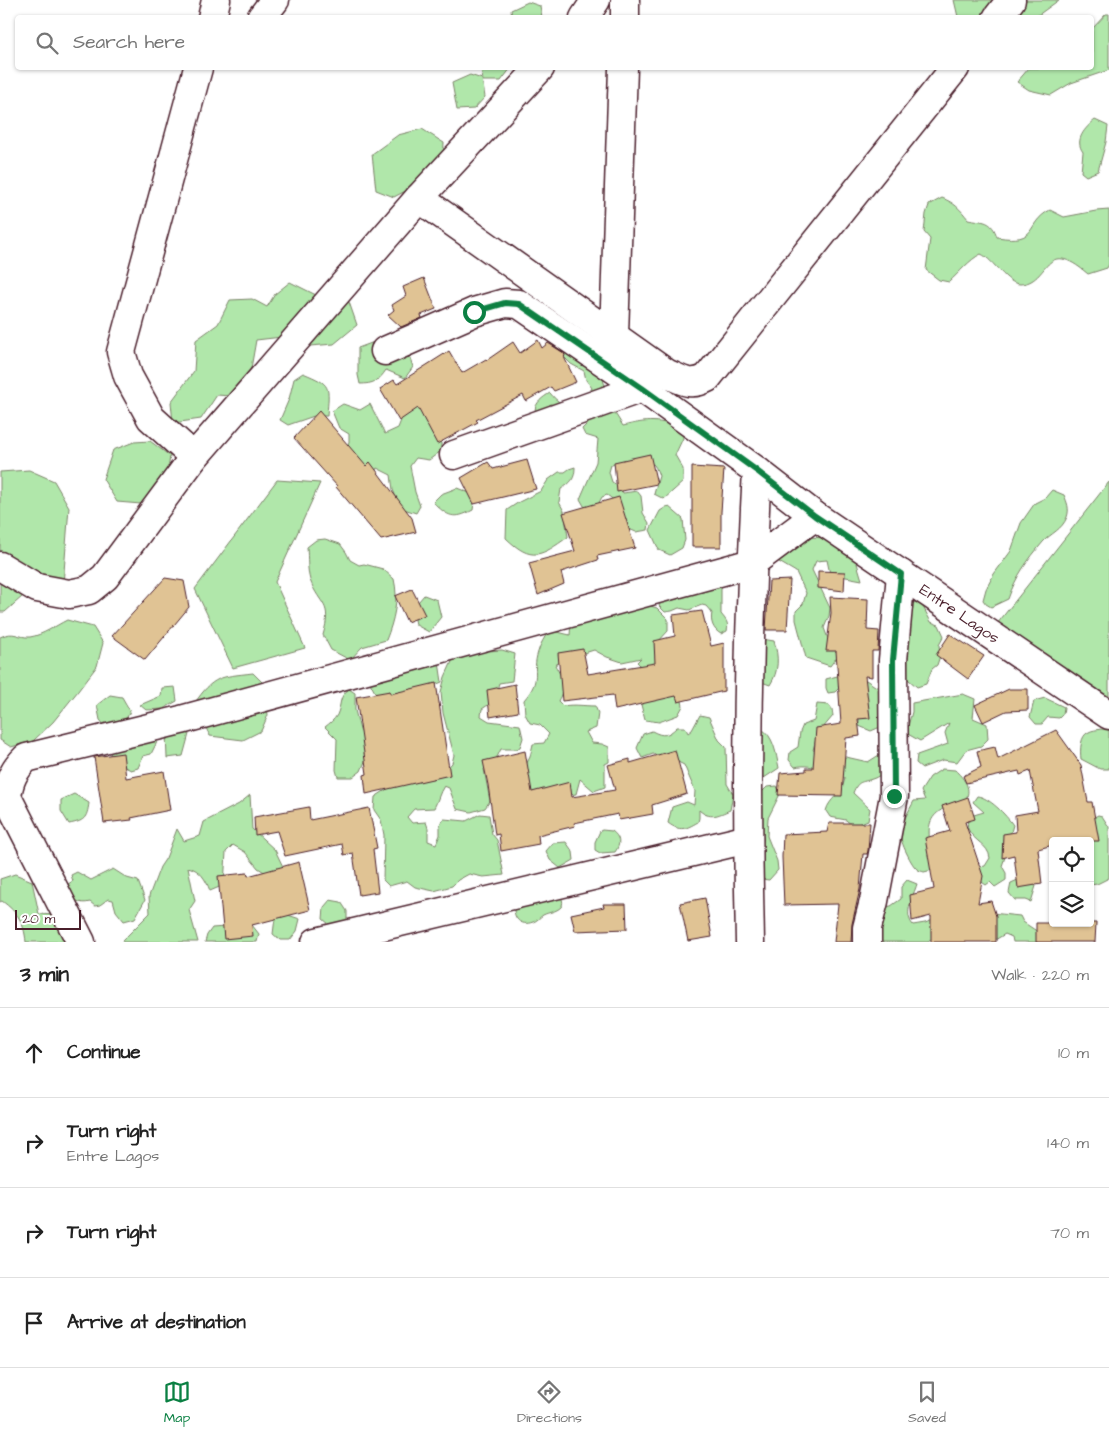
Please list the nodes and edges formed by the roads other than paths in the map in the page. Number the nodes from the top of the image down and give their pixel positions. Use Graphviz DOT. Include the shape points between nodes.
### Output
graph roads {
  1 [pos="216,0"];
  2 [pos="275,0"];
  3 [pos="596,0"];
  4 [pos="625,0"];
  5 [pos="1011,0"];
  6 [pos="213,15"];
  7 [pos="263,15"];
  8 [pos="586,15"];
  9 [pos="625,15"];
  10 [pos="999,15"];
  11 [pos="197,70"];
  12 [pos="217,70"];
  13 [pos="538,70"];
  14 [pos="623,70"];
  15 [pos="953,70"];
  16 [pos="188,105"];
  17 [pos="419,198"];
  18 [pos="614,335"];
  19 [pos="385,351"];
  20 [pos="642,388"];
  21 [pos="454,455"];
  22 [pos="194,457"];
  23 [pos="757,471"];
  24 [pos="815,516"];
  25 [pos="752,563"];
  26 [pos="0,566"];
  27 [pos="901,574"];
  28 [pos="1109,715"];
  29 [pos="748,839"];
  30 [pos="81,942"];
  31 [pos="316,942"];
  32 [pos="750,942"];
  33 [pos="867,942"];
  1 -- 6 [label="street"];
  2 -- 7 [label="street"];
  3 -- 8 [label="street"];
  4 -- 9 [label="street"];
  5 -- 10 [label="street"];
  11 -- 16 [label="street"];
  12 -- 16 [label="street"];
  13 -- 17 [label="street"];
  14 -- 18 [label="street"];
  15 -- 18 [label="street" via="707,378 689,383 666,373"];
  16 -- 22 [label="street" via="121,352 128,376 151,418"];
  17 -- 18 [label="street"];
  17 -- 22 [label="street"];
  19 -- 20 [label="street, Entre Lagos" via="474,312 505,303 519,304"];
  20 -- 21 [label="street"];
  20 -- 23 [label="street, Entre Lagos"];
  22 -- 26 [label="street" via="105,577 89,590 69,594 37,588"];
  23 -- 24 [label="street, Entre Lagos"];
  23 -- 25 [label="street"];
  24 -- 25 [label="street"];
  24 -- 27 [label="street, Entre Lagos"];
  25 -- 29 [label="street"];
  25 -- 30 [label="street" via="181,720 26,758 15,768 6,797"];
  27 -- 28 [label="street, Entre Lagos"];
  27 -- 33 [label="street" via="893,660 894,796 867,928"];
  29 -- 31 [label="street"];
  29 -- 32 [label="street"];
}
